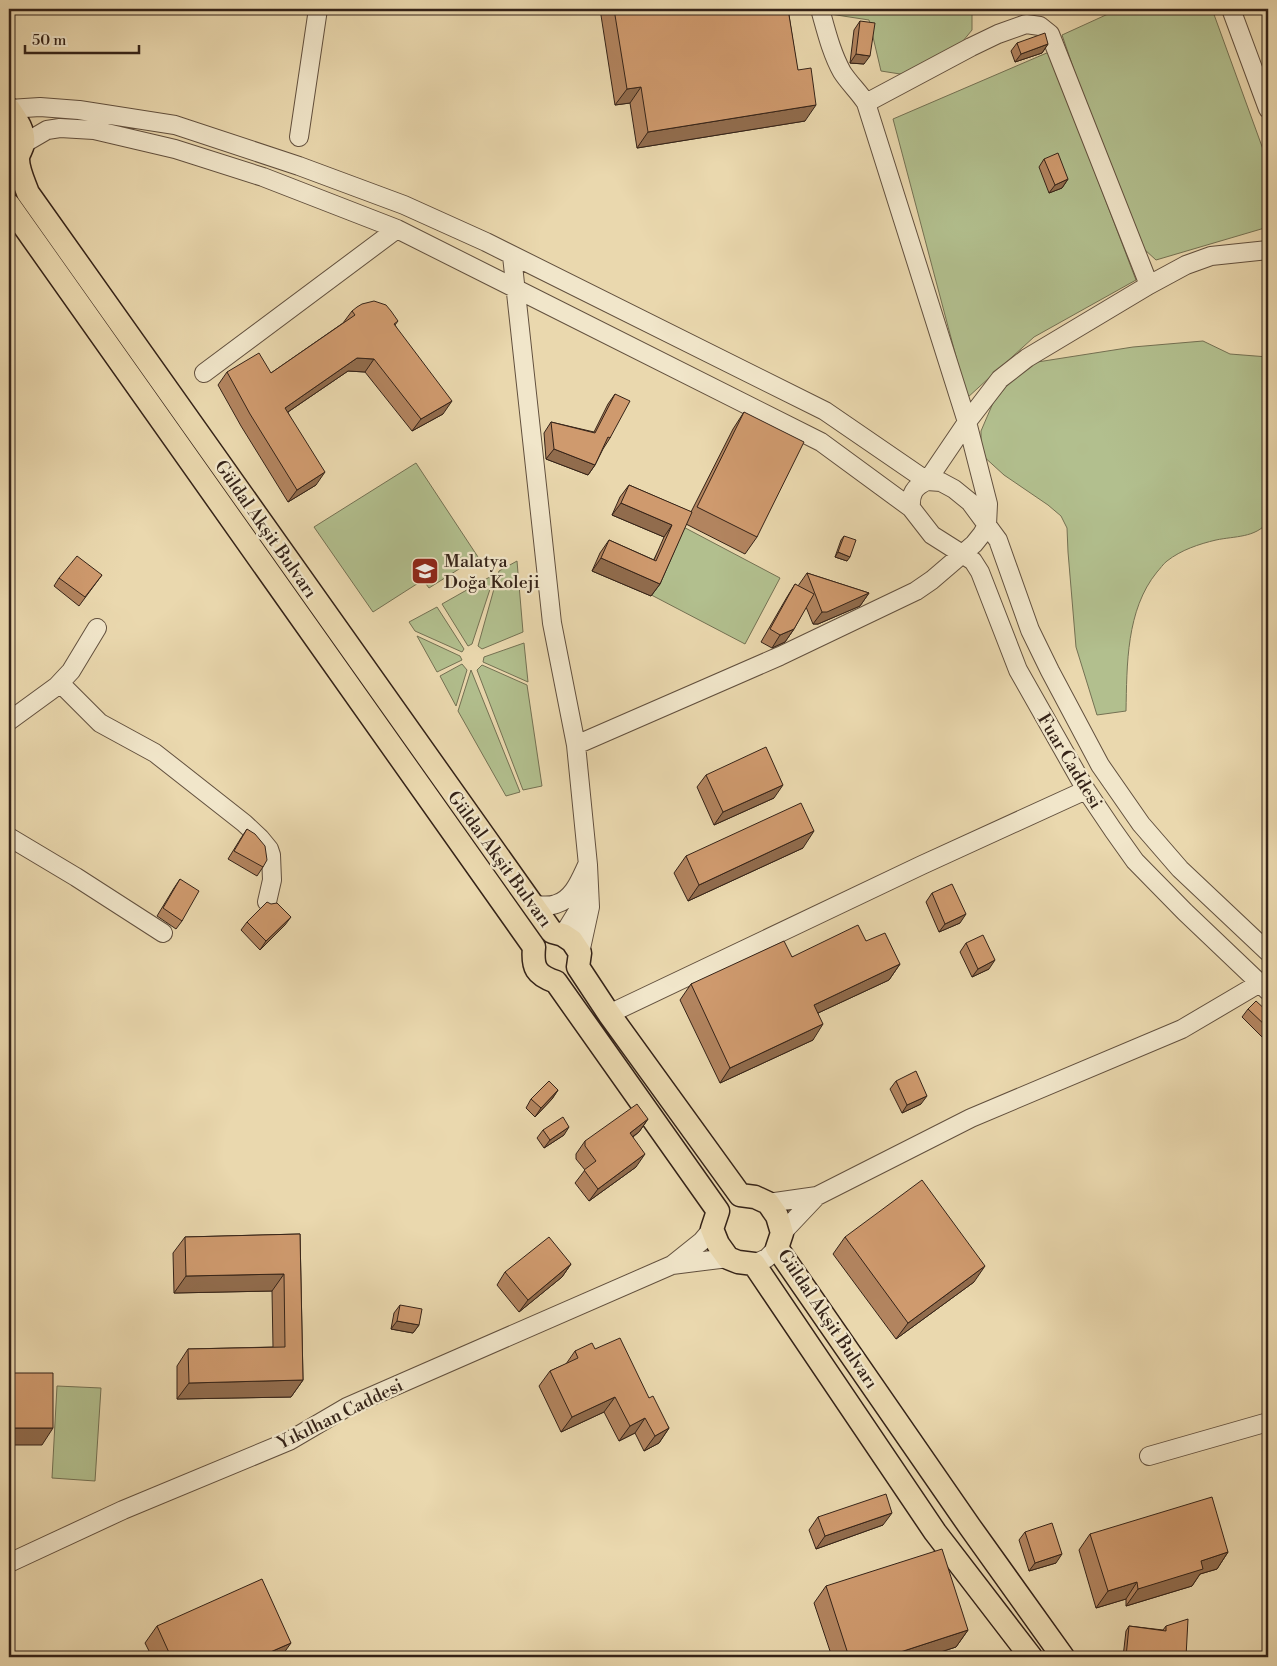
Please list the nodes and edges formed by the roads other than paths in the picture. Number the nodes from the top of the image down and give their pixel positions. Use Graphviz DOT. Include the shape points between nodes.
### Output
graph roads {
  1 [pos="318,9"];
  2 [pos="820,9"];
  3 [pos="1231,9"];
  4 [pos="866,103"];
  5 [pos="9,109"];
  6 [pos="1268,109"];
  7 [pos="299,137"];
  8 [pos="17,156"];
  9 [pos="9,206"];
  10 [pos="397,229"];
  11 [pos="1268,250"];
  12 [pos="512,256"];
  13 [pos="1149,284"];
  14 [pos="516,288"];
  15 [pos="204,374"];
  16 [pos="967,422"];
  17 [pos="927,481"];
  18 [pos="911,508"];
  19 [pos="987,525"];
  20 [pos="932,535"];
  21 [pos="964,554"];
  22 [pos="932,580"];
  23 [pos="97,628"];
  24 [pos="60,683"];
  25 [pos="9,721"];
  26 [pos="576,745"];
  27 [pos="1086,790"];
  28 [pos="9,837"];
  29 [pos="588,865"];
  30 [pos="589,885"];
  31 [pos="267,902"];
  32 [pos="532,905"];
  33 [pos="163,933"];
  34 [pos="558,934"];
  35 [pos="534,947"];
  36 [pos="1268,952"];
  37 [pos="579,960"];
  38 [pos="556,982"];
  39 [pos="1264,987"];
  40 [pos="609,1014"];
  41 [pos="740,1195"];
  42 [pos="817,1196"];
  43 [pos="768,1202"];
  44 [pos="715,1220"];
  45 [pos="780,1240"];
  46 [pos="728,1258"];
  47 [pos="754,1264"];
  48 [pos="672,1265"];
  49 [pos="1268,1422"];
  50 [pos="1149,1456"];
  51 [pos="9,1563"];
  52 [pos="1031,1657"];
  53 [pos="1063,1657"];
  1 -- 7 [label="street"];
  2 -- 4 [label="street" via="837,62"];
  3 -- 6 [label="street"];
  4 -- 13 [label="street" via="998,34 1026,24 1040,26 1050,34"];
  4 -- 16 [label="street"];
  5 -- 8 [label="main road, Güldal Akşit Bulvarı" via="22,130"];
  5 -- 12 [label="street" via="79,110 175,125 404,205"];
  8 -- 10 [label="street, Fuar Caddesi" via="47,130 94,130 263,177"];
  8 -- 32 [label="main road, Güldal Akşit Bulvarı" via="28,193"];
  9 -- 35 [label="main road, Güldal Akşit Bulvarı"];
  10 -- 14 [label="street, Fuar Caddesi"];
  10 -- 15 [label="street"];
  11 -- 13 [label="street" via="1211,256"];
  12 -- 14 [label="street"];
  12 -- 17 [label="street" via="825,411"];
  13 -- 16 [label="street" via="1027,358 1000,379"];
  14 -- 18 [label="street, Fuar Caddesi" via="821,442"];
  14 -- 26 [label="street" via="552,623"];
  16 -- 17 [label="street"];
  16 -- 19 [label="street" via="988,504"];
  17 -- 18 [label="street" via="913,490"];
  17 -- 19 [label="street" via="940,482 954,489 970,502"];
  18 -- 20 [label="street, Fuar Caddesi"];
  19 -- 21 [label="street"];
  19 -- 36 [label="street" via="998,540 1030,630 1100,765 1161,848"];
  20 -- 21 [label="street, Fuar Caddesi"];
  20 -- 22 [label="street" via="939,562"];
  21 -- 22 [label="street"];
  21 -- 27 [label="street, Fuar Caddesi" via="980,572 1018,670"];
  22 -- 26 [label="street" via="916,591 780,656"];
  23 -- 24 [label="street"];
  24 -- 25 [label="street"];
  24 -- 31 [label="street" via="100,723 156,753 260,838 271,855 272,880"];
  26 -- 29 [label="street"];
  27 -- 39 [label="street, Fuar Caddesi" via="1135,861"];
  27 -- 40 [label="street"];
  28 -- 33 [label="street"];
  29 -- 30 [label="street"];
  29 -- 32 [label="street" via="568,898 555,905"];
  30 -- 34 [label="street" via="579,909"];
  30 -- 37 [label="street" via="590,907"];
  32 -- 34 [label="main road, Güldal Akşit Bulvarı"];
  34 -- 35 [label="street" via="542,938"];
  34 -- 37 [label="main road, Güldal Akşit Bulvarı" via="572,942"];
  35 -- 38 [label="main road, Güldal Akşit Bulvarı" via="533,961 538,973"];
  37 -- 38 [label="street" via="570,976"];
  37 -- 40 [label="main road, Güldal Akşit Bulvarı"];
  38 -- 44 [label="main road, Güldal Akşit Bulvarı"];
  39 -- 42 [label="street" via="1182,1029 971,1118"];
  40 -- 41 [label="main road, Güldal Akşit Bulvarı"];
  41 -- 43 [label="main road"];
  41 -- 44 [label="street" via="728,1202"];
  42 -- 43 [label="street"];
  42 -- 45 [label="street"];
  43 -- 45 [label="main road, Güldal Akşit Bulvarı" via="777,1216"];
  44 -- 46 [label="main road, Güldal Akşit Bulvarı" via="718,1244"];
  44 -- 48 [label="street, Yıkılhan Caddesi" via="702,1241"];
  45 -- 47 [label="street" via="767,1258"];
  45 -- 53 [label="main road, Güldal Akşit Bulvarı" via="970,1527"];
  46 -- 47 [label="main road, Güldal Akşit Bulvarı"];
  46 -- 48 [label="street, Yıkılhan Caddesi"];
  47 -- 52 [label="main road, Güldal Akşit Bulvarı" via="936,1532"];
  48 -- 51 [label="street, Yıkılhan Caddesi" via="347,1407 289,1442 123,1510"];
  49 -- 50 [label="street"];
}
